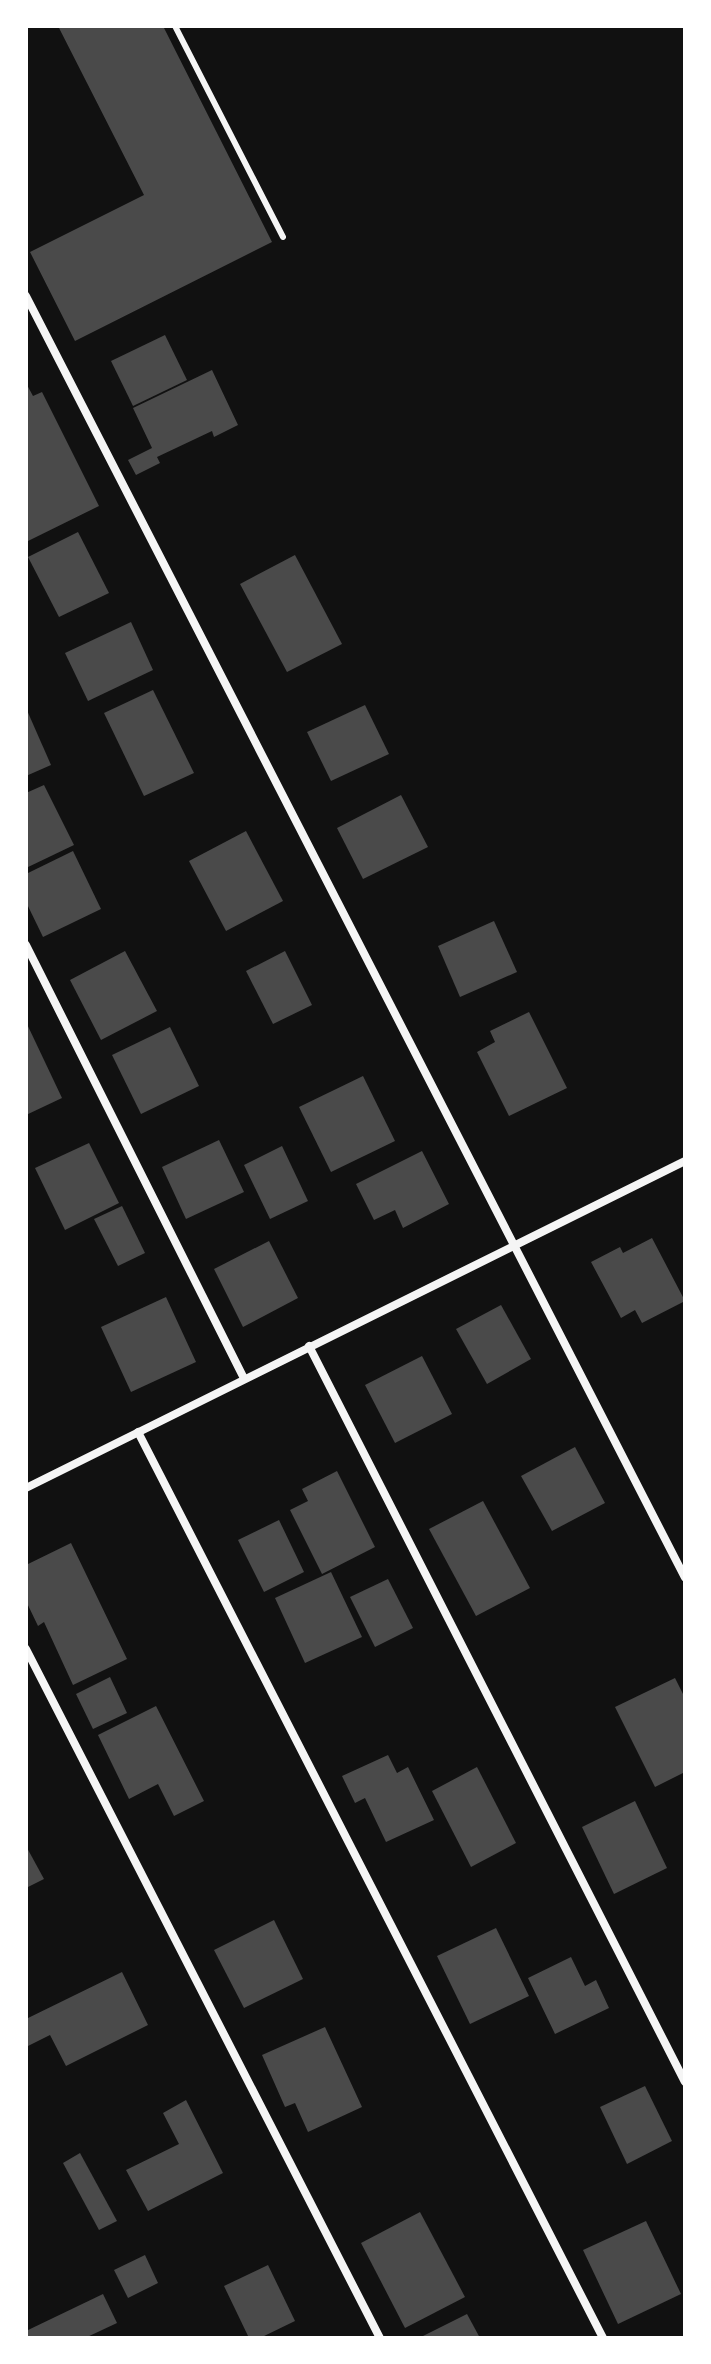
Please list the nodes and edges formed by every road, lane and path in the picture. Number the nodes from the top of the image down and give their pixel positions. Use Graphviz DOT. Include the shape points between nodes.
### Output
graph roads {
  1 [pos="175,26"];
  2 [pos="283,237"];
  3 [pos="26,296"];
  4 [pos="26,945"];
  5 [pos="685,1161"];
  6 [pos="511,1246"];
  7 [pos="309,1346"];
  8 [pos="244,1378"];
  9 [pos="138,1432"];
  10 [pos="26,1488"];
  11 [pos="685,1578"];
  12 [pos="26,1649"];
  13 [pos="685,2082"];
  14 [pos="380,2338"];
  15 [pos="603,2338"];
  1 -- 2 [label="lane"];
  3 -- 6 [label="street"];
  4 -- 8 [label="street"];
  5 -- 6 [label="street"];
  6 -- 7 [label="street"];
  6 -- 11 [label="street"];
  7 -- 8 [label="street"];
  7 -- 13 [label="street"];
  8 -- 9 [label="street"];
  9 -- 10 [label="street"];
  9 -- 15 [label="street"];
  12 -- 14 [label="street"];
}
